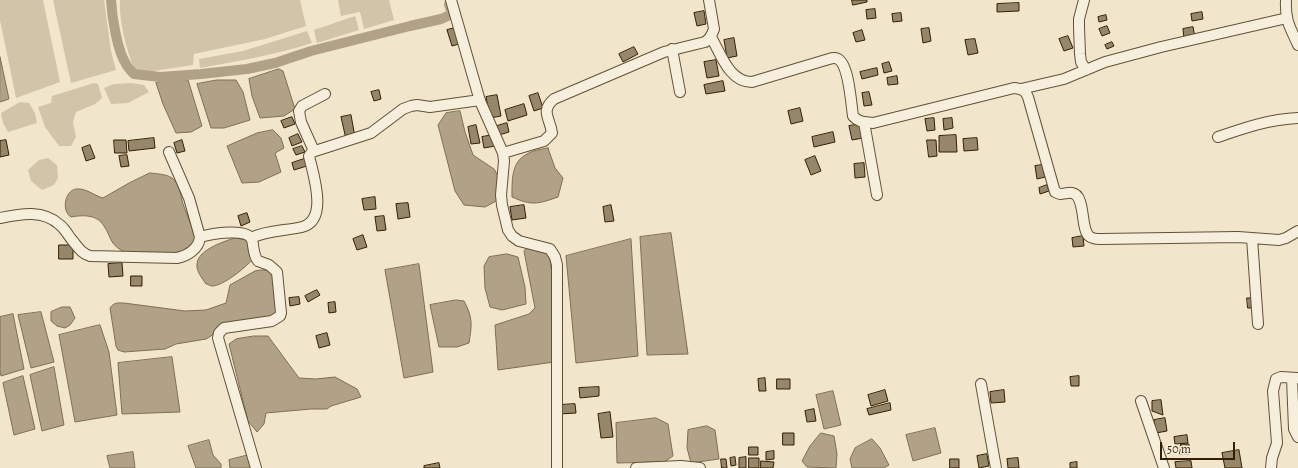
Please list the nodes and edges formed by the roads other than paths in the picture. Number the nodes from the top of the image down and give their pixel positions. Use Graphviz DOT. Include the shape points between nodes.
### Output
graph roads {
  1 [pos="451,0"];
  2 [pos="709,0"];
  3 [pos="1084,0"];
  4 [pos="1286,0"];
  5 [pos="1287,18"];
  6 [pos="711,37"];
  7 [pos="1298,46"];
  8 [pos="672,49"];
  9 [pos="1086,70"];
  10 [pos="1021,88"];
  11 [pos="680,92"];
  12 [pos="325,94"];
  13 [pos="480,100"];
  14 [pos="1298,118"];
  15 [pos="864,122"];
  16 [pos="1218,137"];
  17 [pos="314,151"];
  18 [pos="169,152"];
  19 [pos="503,153"];
  20 [pos="877,195"];
  21 [pos="0,218"];
  22 [pos="1298,231"];
  23 [pos="200,237"];
  24 [pos="250,238"];
  25 [pos="1252,238"];
  26 [pos="1258,324"];
  27 [pos="1295,378"];
  28 [pos="981,384"];
  29 [pos="1141,401"];
  30 [pos="1298,437"];
  31 [pos="256,468"];
  32 [pos="557,468"];
  33 [pos="636,468"];
  34 [pos="700,468"];
  35 [pos="996,468"];
  36 [pos="1164,468"];
  37 [pos="1271,468"];
  1 -- 13 [label="street"];
  2 -- 6 [label="street" via="714,29"];
  3 -- 9 [label="street" via="1079,27 1081,62"];
  4 -- 5 [label="street"];
  5 -- 7 [label="street" via="1288,27"];
  5 -- 9 [label="street" via="1161,47 1105,62"];
  6 -- 8 [label="street" via="705,42"];
  6 -- 15 [label="street" via="731,73 738,80 745,82 829,59 839,59 846,72 853,116"];
  8 -- 11 [label="street"];
  8 -- 19 [label="street" via="554,99 546,109 552,133 544,141"];
  9 -- 10 [label="street" via="1064,79"];
  10 -- 15 [label="street" via="873,123"];
  10 -- 25 [label="street" via="1028,97 1055,192 1078,196 1085,229 1092,238"];
  12 -- 17 [label="street" via="302,106 299,111"];
  13 -- 17 [label="street" via="430,107 411,106 371,132"];
  13 -- 19 [label="street"];
  14 -- 16 [label="street" via="1250,126"];
  15 -- 20 [label="street"];
  17 -- 24 [label="street" via="309,156 318,199 317,212 313,220 304,226"];
  18 -- 23 [label="street" via="189,198"];
  19 -- 32 [label="street" via="501,195 508,230 519,241 550,248 557,265"];
  21 -- 23 [label="street" via="24,213 47,217 61,225 80,251 90,256 184,257 191,253"];
  22 -- 25 [label="street" via="1279,240"];
  23 -- 24 [label="street" via="237,232"];
  24 -- 31 [label="street" via="258,261 277,272 281,313 272,321 224,328 218,338"];
  25 -- 26 [label="street"];
  27 -- 30 [label="street" via="1294,428"];
  27 -- 37 [label="street" via="1281,377 1274,383 1277,443"];
  28 -- 35 [label="street"];
  29 -- 36 [label="street"];
  33 -- 34 [label="street"];
}
